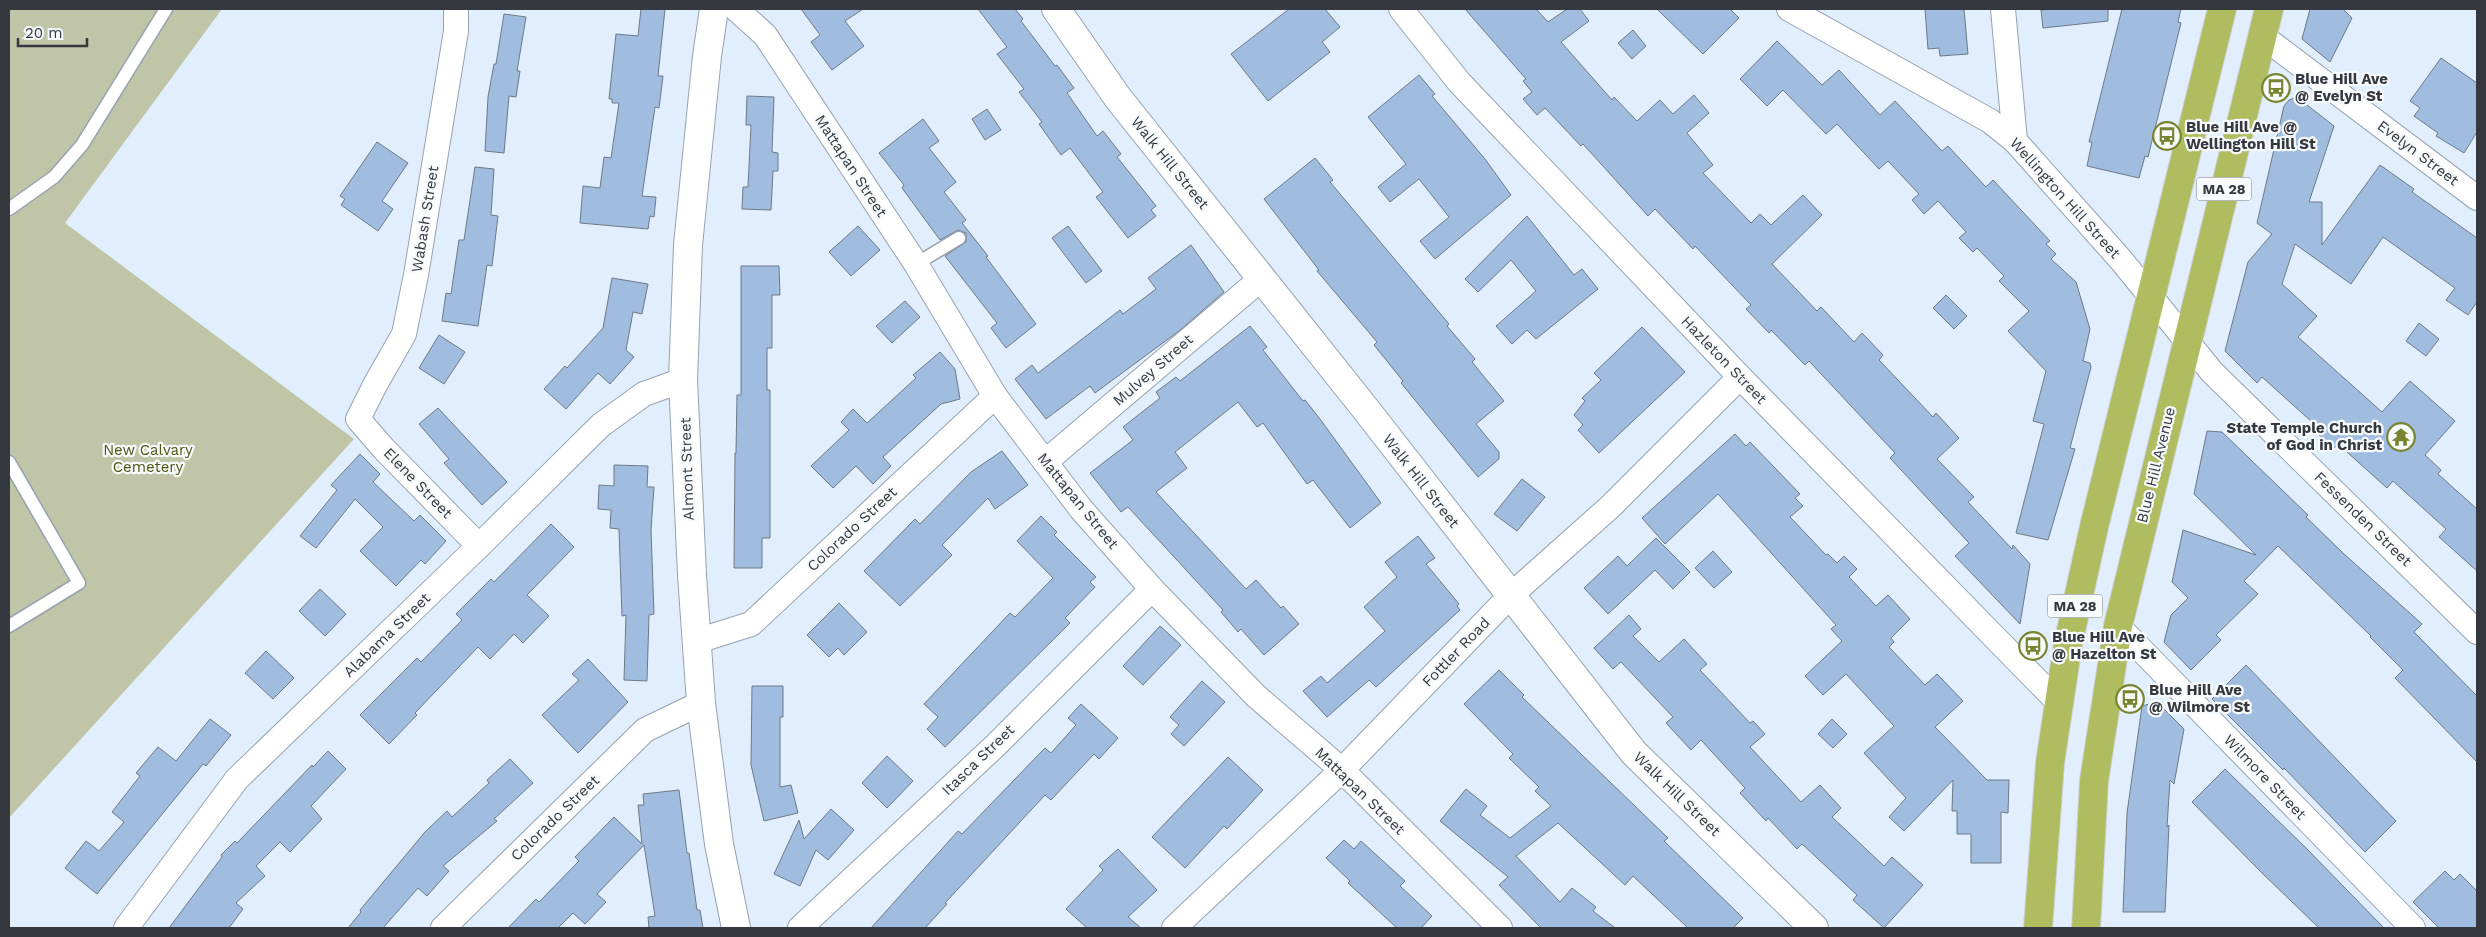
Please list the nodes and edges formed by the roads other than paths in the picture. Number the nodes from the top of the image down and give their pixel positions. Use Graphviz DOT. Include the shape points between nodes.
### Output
graph roads {
  1 [pos="166,9"];
  2 [pos="456,9"];
  3 [pos="714,9"];
  4 [pos="736,9"];
  5 [pos="1056,9"];
  6 [pos="1402,9"];
  7 [pos="1789,9"];
  8 [pos="2003,9"];
  9 [pos="2222,9"];
  10 [pos="2269,9"];
  11 [pos="2262,36"];
  12 [pos="2016,141"];
  13 [pos="2477,198"];
  14 [pos="9,209"];
  15 [pos="959,238"];
  16 [pos="916,264"];
  17 [pos="1262,278"];
  18 [pos="2151,298"];
  19 [pos="2187,341"];
  20 [pos="1740,377"];
  21 [pos="683,380"];
  22 [pos="995,396"];
  23 [pos="358,419"];
  24 [pos="9,462"];
  25 [pos="1045,462"];
  26 [pos="479,546"];
  27 [pos="1152,589"];
  28 [pos="1510,596"];
  29 [pos="9,626"];
  30 [pos="2118,626"];
  31 [pos="2477,632"];
  32 [pos="697,641"];
  33 [pos="2058,701"];
  34 [pos="701,702"];
  35 [pos="1342,770"];
  36 [pos="126,928"];
  37 [pos="443,928"];
  38 [pos="736,928"];
  39 [pos="800,928"];
  40 [pos="1174,928"];
  41 [pos="1500,928"];
  42 [pos="1814,928"];
  43 [pos="2038,928"];
  44 [pos="2086,928"];
  45 [pos="2413,928"];
  1 -- 14 [label="lane" via="82,145 54,177"];
  2 -- 23 [label="street, Wabash Street" via="456,31 404,334"];
  3 -- 21 [label="main road, Almont Street" via="688,245"];
  4 -- 16 [label="street, Mattapan Street" via="765,35"];
  5 -- 17 [label="main road, Walk Hill Street" via="1118,98"];
  6 -- 20 [label="street, Hazleton Street" via="1459,82"];
  7 -- 12 [label="street, Wellington Hill Street" via="1990,121"];
  8 -- 12 [label="street"];
  9 -- 18 [label="highway, MA 28"];
  10 -- 11 [label="highway, Blue Hill Avenue / MA 28"];
  11 -- 13 [label="street, Evelyn Street"];
  11 -- 19 [label="highway, Blue Hill Avenue / MA 28"];
  12 -- 18 [label="street, Wellington Hill Street"];
  15 -- 16 [label="lane"];
  16 -- 22 [label="street, Mattapan Street"];
  17 -- 25 [label="street, Mulvey Street"];
  17 -- 28 [label="main road, Walk Hill Street"];
  18 -- 19 [label="street, Wellington Hill Street"];
  18 -- 33 [label="highway, MA 28" via="2076,605"];
  19 -- 30 [label="highway, Blue Hill Avenue / MA 28"];
  19 -- 31 [label="street, Fessenden Street" via="2212,372"];
  20 -- 28 [label="street, Fottler Road" via="1611,506"];
  20 -- 33 [label="street, Hazleton Street"];
  21 -- 26 [label="street, Alabama Street" via="644,394 601,425"];
  21 -- 32 [label="main road, Almont Street"];
  22 -- 25 [label="street, Mattapan Street"];
  22 -- 32 [label="street, Colorado Street" via="751,624"];
  23 -- 26 [label="street, Elene Street"];
  24 -- 29 [label="lane" via="79,583"];
  25 -- 27 [label="street, Mattapan Street" via="1081,509"];
  26 -- 36 [label="street, Alabama Street" via="237,779"];
  27 -- 35 [label="street, Mattapan Street" via="1256,696"];
  27 -- 39 [label="street, Itasca Street" via="996,745"];
  28 -- 35 [label="street, Fottler Road"];
  28 -- 42 [label="main road, Walk Hill Street" via="1634,753"];
  30 -- 44 [label="highway, Blue Hill Avenue / MA 28" via="2094,781"];
  30 -- 45 [label="street, Wilmore Street"];
  32 -- 34 [label="main road, Almont Street"];
  33 -- 43 [label="highway, MA 28" via="2046,802"];
  34 -- 37 [label="street, Colorado Street" via="645,730"];
  34 -- 38 [label="main road, Almont Street" via="719,844"];
  35 -- 40 [label="street, Fottler Road"];
  35 -- 41 [label="street, Mattapan Street"];
}
